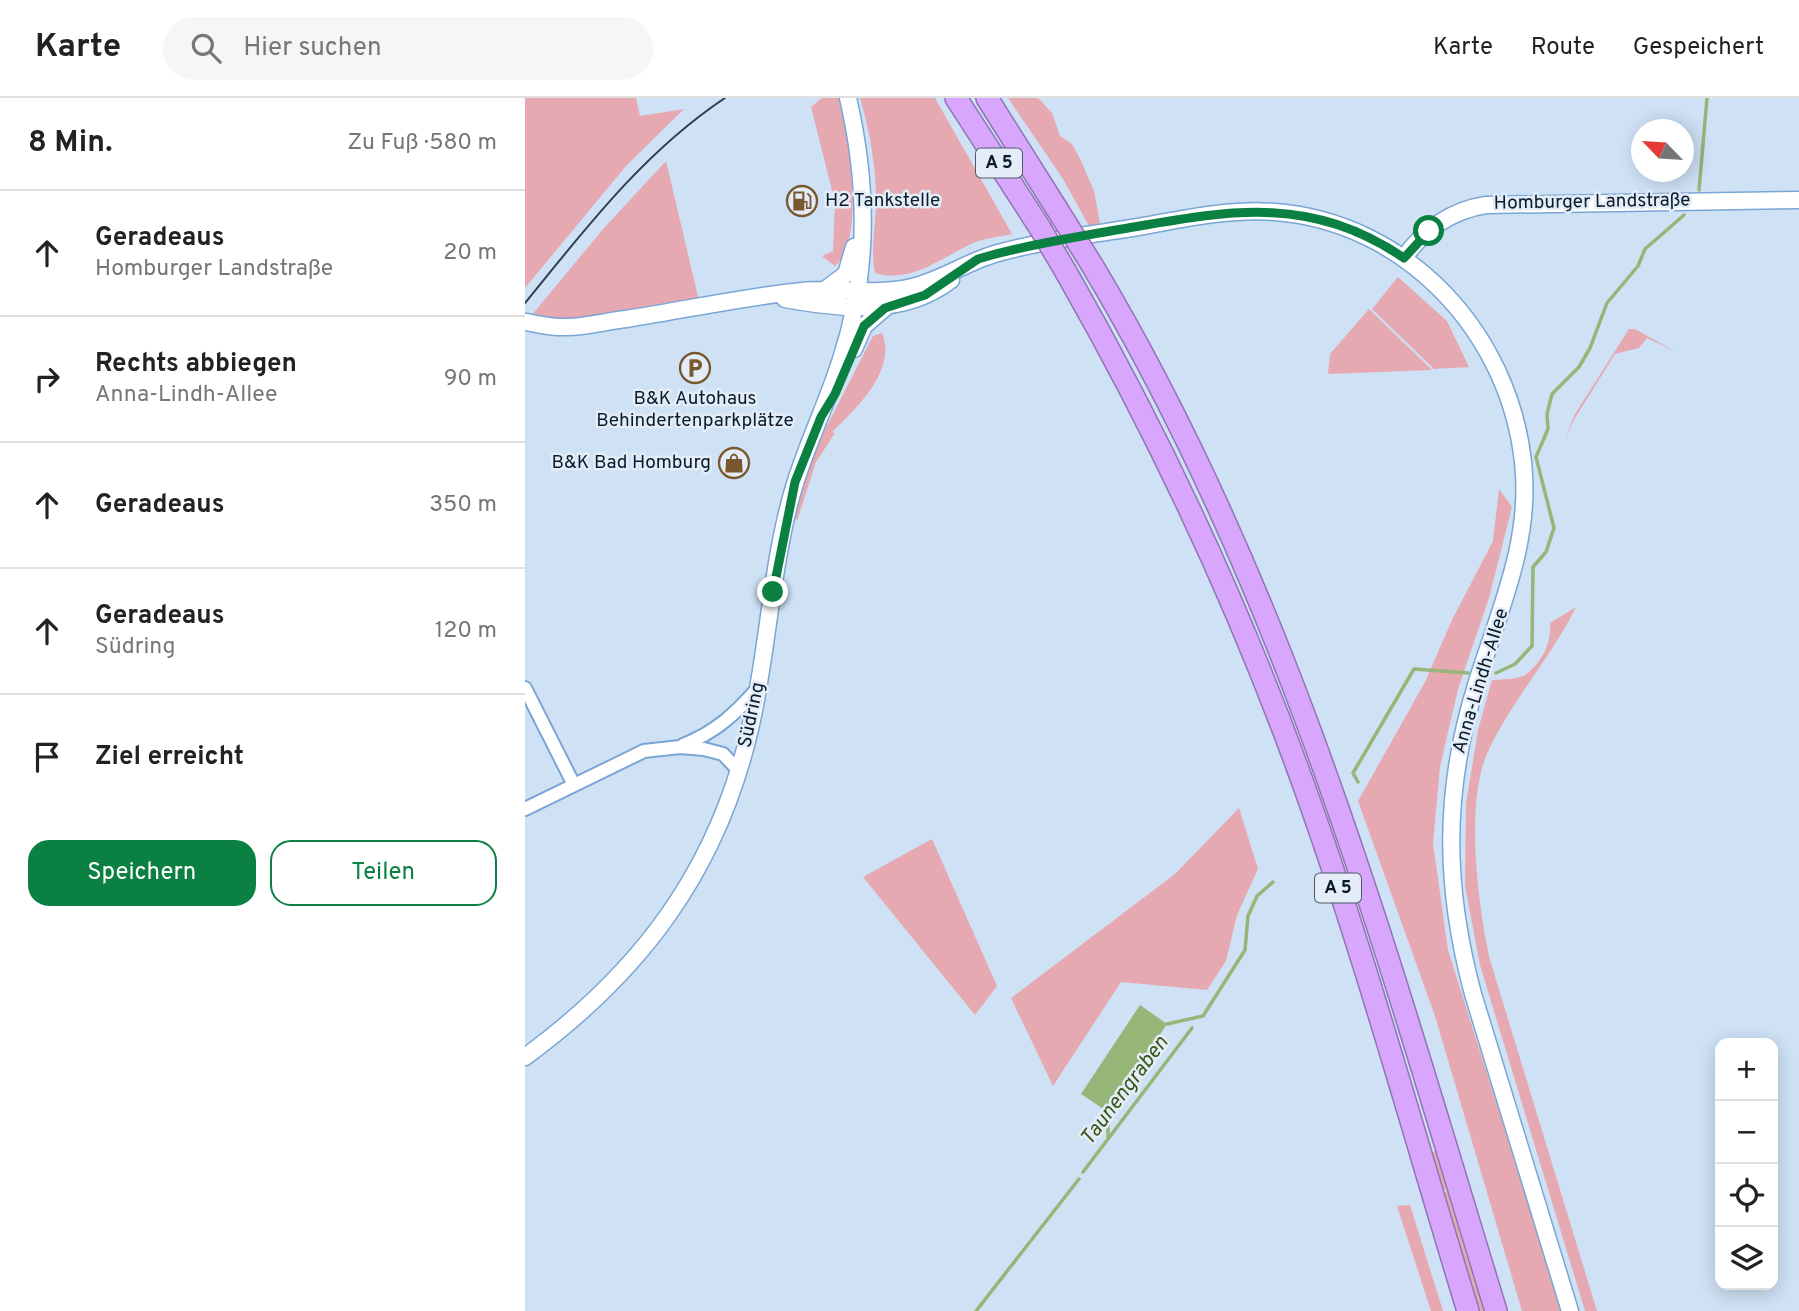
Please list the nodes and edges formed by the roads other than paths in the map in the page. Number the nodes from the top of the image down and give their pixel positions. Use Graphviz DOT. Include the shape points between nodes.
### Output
graph roads {
  1 [pos="848,98"];
  2 [pos="956,98"];
  3 [pos="987,98"];
  4 [pos="1799,200"];
  5 [pos="863,205"];
  6 [pos="1404,258"];
  7 [pos="978,259"];
  8 [pos="826,289"];
  9 [pos="772,297"];
  10 [pos="856,299"];
  11 [pos="885,308"];
  12 [pos="525,323"];
  13 [pos="821,417"];
  14 [pos="525,688"];
  15 [pos="758,688"];
  16 [pos="680,747"];
  17 [pos="739,771"];
  18 [pos="574,785"];
  19 [pos="525,809"];
  20 [pos="525,1057"];
  21 [pos="1468,1311"];
  22 [pos="1496,1311"];
  23 [pos="1570,1311"];
  1 -- 5 [label="main road"];
  2 -- 21 [label="highway, A 5, bridge" via="1066,272 1175,477 1257,662 1342,900"];
  3 -- 22 [label="highway, A 5, bridge" via="1092,265 1161,388 1283,652 1369,894"];
  4 -- 6 [label="main road, Homburger Landstraße" via="1486,205 1438,224"];
  5 -- 8 [label="main road" via="850,268"];
  5 -- 10 [label="main road, Südring"];
  6 -- 7 [label="main road, Anna-Lindh-Allee" via="1341,226 1273,211 1169,221 1030,245"];
  6 -- 23 [label="main road, Anna-Lindh-Allee" via="1447,296 1482,342 1506,390 1518,428 1524,504 1519,549 1458,754 1451,873 1473,994"];
  7 -- 10 [label="main road" via="910,288"];
  7 -- 11 [label="main road" via="933,292"];
  8 -- 9 [label="main road"];
  8 -- 10 [label="main road"];
  9 -- 10 [label="main road"];
  9 -- 12 [label="main road" via="567,327"];
  10 -- 11 [label="main road"];
  10 -- 13 [label="main road, Südring"];
  11 -- 13 [label="main road" via="864,326"];
  13 -- 15 [label="main road, Südring" via="787,510"];
  14 -- 18 [label="street"];
  15 -- 16 [label="street" via="732,718"];
  15 -- 17 [label="main road, Südring"];
  16 -- 17 [label="street" via="723,754"];
  16 -- 18 [label="street" via="644,751"];
  17 -- 20 [label="main road, Südring" via="704,857 680,900 647,944 575,1020"];
  18 -- 19 [label="street"];
}
